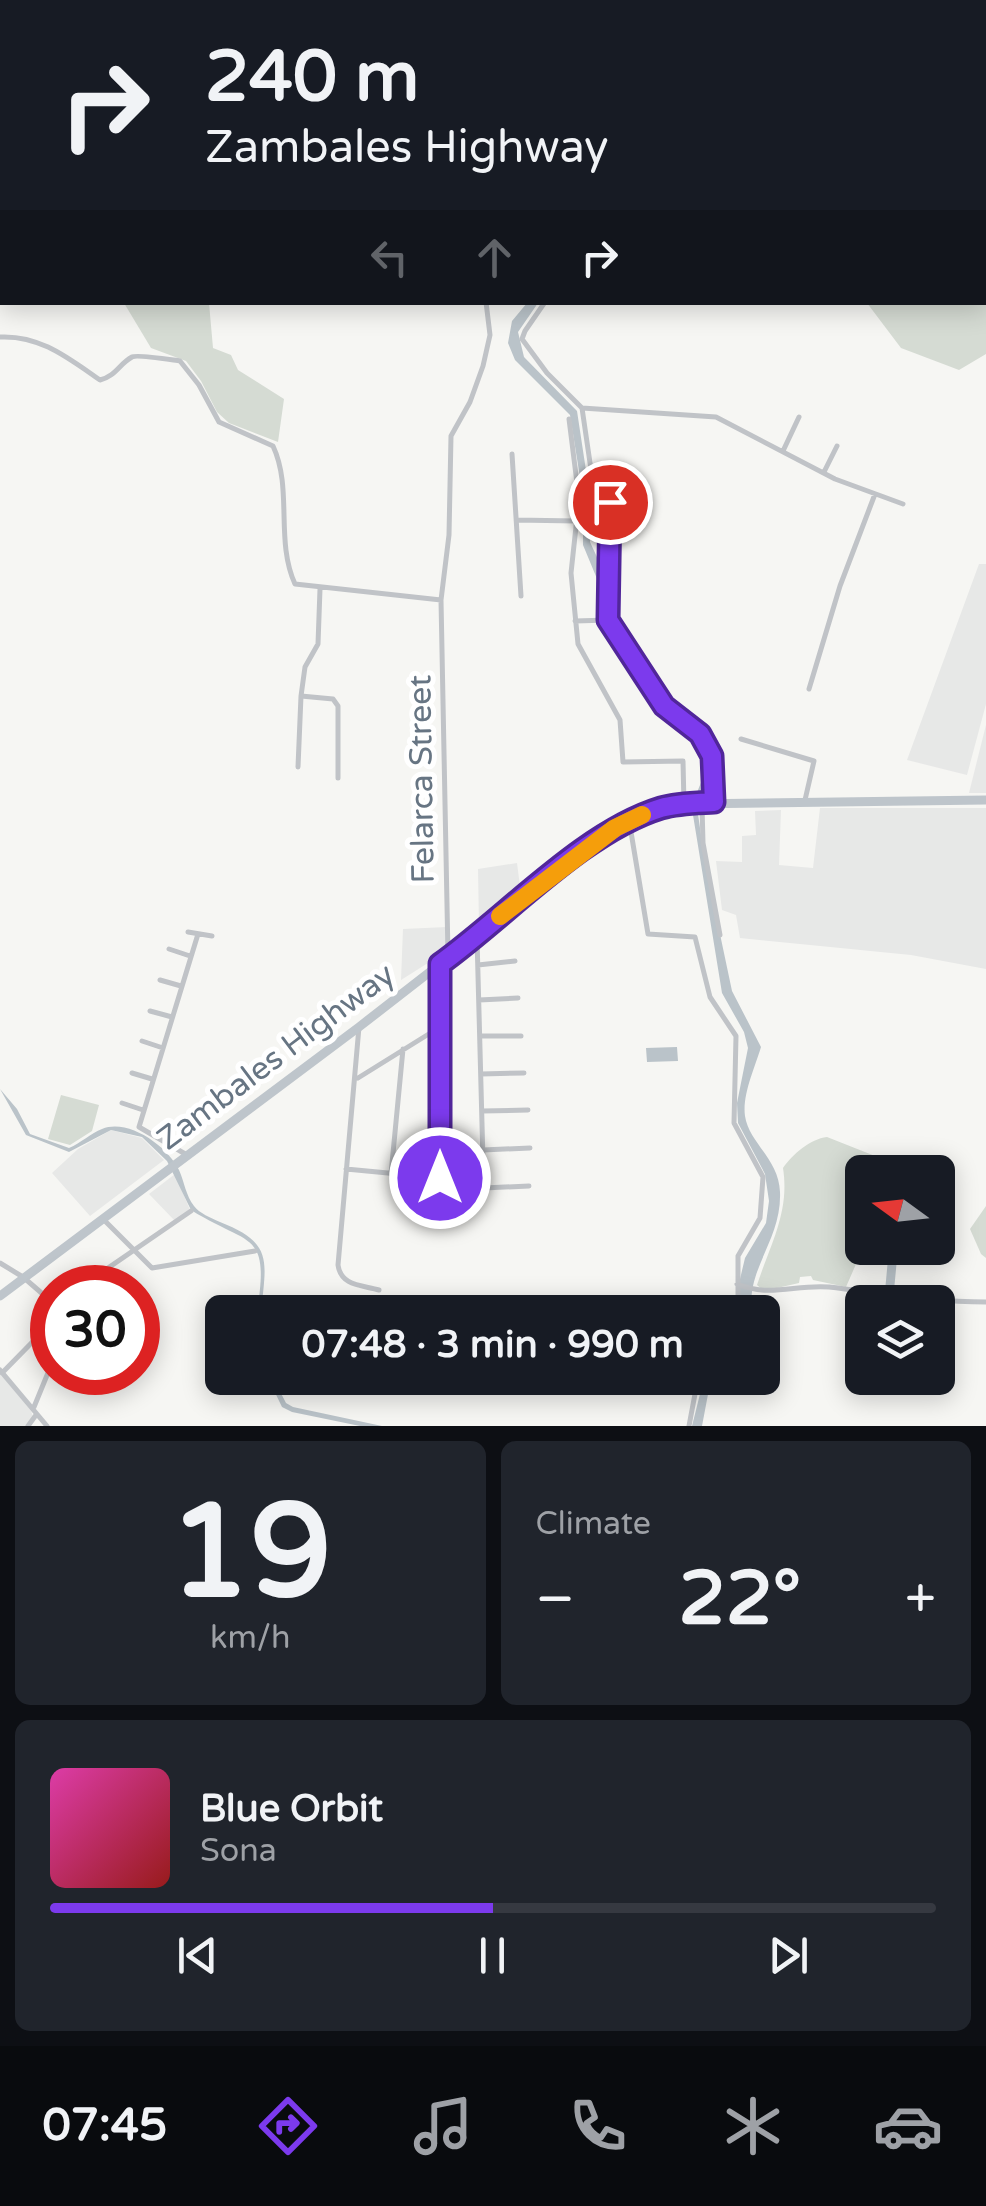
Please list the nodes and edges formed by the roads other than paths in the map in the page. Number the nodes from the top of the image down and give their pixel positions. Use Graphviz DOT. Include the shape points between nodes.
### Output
graph roads {
  1 [pos="486,305"];
  2 [pos="544,305"];
  3 [pos="0,337"];
  4 [pos="582,408"];
  5 [pos="799,417"];
  6 [pos="569,418"];
  7 [pos="837,446"];
  8 [pos="783,450"];
  9 [pos="512,454"];
  10 [pos="824,472"];
  11 [pos="875,494"];
  12 [pos="904,504"];
  13 [pos="516,520"];
  14 [pos="576,521"];
  15 [pos="320,589"];
  16 [pos="521,596"];
  17 [pos="441,600"];
  18 [pos="608,620"];
  19 [pos="574,621"];
  20 [pos="302,682"];
  21 [pos="809,689"];
  22 [pos="301,696"];
  23 [pos="315,696"];
  24 [pos="741,739"];
  25 [pos="298,767"];
  26 [pos="338,778"];
  27 [pos="986,800"];
  28 [pos="706,803"];
  29 [pos="804,803"];
  30 [pos="686,804"];
  31 [pos="629,820"];
  32 [pos="188,932"];
  33 [pos="198,934"];
  34 [pos="477,935"];
  35 [pos="720,935"];
  36 [pos="212,936"];
  37 [pos="169,950"];
  38 [pos="192,956"];
  39 [pos="444,961"];
  40 [pos="516,961"];
  41 [pos="478,966"];
  42 [pos="160,980"];
  43 [pos="182,986"];
  44 [pos="518,998"];
  45 [pos="479,1000"];
  46 [pos="150,1011"];
  47 [pos="173,1017"];
  48 [pos="440,1026"];
  49 [pos="359,1027"];
  50 [pos="480,1036"];
  51 [pos="521,1036"];
  52 [pos="142,1041"];
  53 [pos="164,1048"];
  54 [pos="403,1050"];
  55 [pos="132,1072"];
  56 [pos="524,1072"];
  57 [pos="481,1074"];
  58 [pos="357,1078"];
  59 [pos="154,1080"];
  60 [pos="122,1103"];
  61 [pos="144,1110"];
  62 [pos="528,1110"];
  63 [pos="482,1111"];
  64 [pos="530,1148"];
  65 [pos="483,1150"];
  66 [pos="187,1156"];
  67 [pos="346,1170"];
  68 [pos="391,1174"];
  69 [pos="440,1178"];
  70 [pos="529,1186"];
  71 [pos="484,1188"];
  72 [pos="440,1196"];
  73 [pos="484,1198"];
  74 [pos="191,1211"];
  75 [pos="103,1219"];
  76 [pos="135,1251"];
  77 [pos="256,1251"];
  78 [pos="0,1263"];
  79 [pos="112,1265"];
  80 [pos="24,1277"];
  81 [pos="30,1282"];
  82 [pos="737,1284"];
  83 [pos="4,1290"];
  84 [pos="379,1290"];
  85 [pos="737,1295"];
  86 [pos="986,1302"];
  87 [pos="30,1344"];
  88 [pos="1,1372"];
  89 [pos="39,1395"];
  90 [pos="695,1395"];
  91 [pos="34,1407"];
  92 [pos="36,1416"];
  93 [pos="28,1426"];
  94 [pos="47,1426"];
  95 [pos="689,1426"];
  1 -- 17 [label="street, Felarca Street" via="490,335 483,366 451,436 450,535"];
  2 -- 4 [label="street" via="522,340"];
  3 -- 15 [label="street" via="45,344 100,380 139,354 180,361 218,422 272,446 281,464 287,567 295,584"];
  4 -- 8 [label="street" via="716,417"];
  4 -- 18 [label="street" via="595,497 610,502 611,510"];
  5 -- 8 [label="street"];
  6 -- 14 [label="street"];
  7 -- 10 [label="street"];
  8 -- 10 [label="street"];
  9 -- 13 [label="street"];
  10 -- 11 [label="street"];
  11 -- 12 [label="street"];
  11 -- 21 [label="street"];
  13 -- 14 [label="street"];
  13 -- 16 [label="street"];
  14 -- 19 [label="street"];
  15 -- 17 [label="street"];
  15 -- 20 [label="street" via="318,644"];
  17 -- 39 [label="street, Felarca Street"];
  18 -- 19 [label="street"];
  18 -- 28 [label="street" via="664,706 700,734 712,756"];
  19 -- 30 [label="street" via="578,644 620,720 623,762 683,761"];
  20 -- 22 [label="street"];
  20 -- 23 [label="street"];
  22 -- 23 [label="street"];
  22 -- 25 [label="street"];
  23 -- 26 [label="street" via="338,706"];
  24 -- 29 [label="street" via="814,760"];
  27 -- 29 [label="main road, Zambales Highway"];
  28 -- 29 [label="main road, Zambales Highway"];
  28 -- 30 [label="main road, Zambales Highway"];
  28 -- 35 [label="street" via="700,813"];
  30 -- 31 [label="main road, Zambales Highway"];
  31 -- 34 [label="main road, Zambales Highway"];
  31 -- 82 [label="street" via="648,934 695,936 710,998 736,1036 734,1124 763,1177 764,1196 760,1218 738,1256"];
  32 -- 33 [label="street"];
  33 -- 36 [label="street"];
  33 -- 38 [label="street"];
  34 -- 39 [label="main road, Zambales Highway"];
  34 -- 41 [label="street"];
  37 -- 38 [label="street"];
  38 -- 43 [label="street"];
  39 -- 48 [label="street, Felarca Street"];
  39 -- 49 [label="main road, Zambales Highway"];
  40 -- 41 [label="street"];
  41 -- 45 [label="street"];
  42 -- 43 [label="street"];
  43 -- 47 [label="street"];
  44 -- 45 [label="street"];
  45 -- 50 [label="street"];
  46 -- 47 [label="street"];
  47 -- 53 [label="street"];
  48 -- 54 [label="street"];
  48 -- 69 [label="street, Felarca Street"];
  49 -- 58 [label="street"];
  49 -- 66 [label="main road, Zambales Highway"];
  50 -- 51 [label="street"];
  50 -- 57 [label="street"];
  52 -- 53 [label="street"];
  53 -- 59 [label="street"];
  54 -- 58 [label="street"];
  54 -- 68 [label="street"];
  55 -- 59 [label="street"];
  56 -- 57 [label="street"];
  57 -- 63 [label="street"];
  58 -- 67 [label="street"];
  59 -- 61 [label="street"];
  60 -- 61 [label="street"];
  61 -- 66 [label="street" via="139,1127"];
  62 -- 63 [label="street"];
  63 -- 65 [label="street"];
  64 -- 65 [label="street"];
  65 -- 71 [label="street"];
  66 -- 75 [label="main road, Zambales Highway"];
  67 -- 68 [label="street"];
  67 -- 84 [label="street" via="340,1276"];
  68 -- 69 [label="street"];
  69 -- 72 [label="street, Felarca Street"];
  70 -- 71 [label="street"];
  71 -- 73 [label="street"];
  74 -- 76 [label="street"];
  75 -- 76 [label="street"];
  75 -- 80 [label="main road, Zambales Highway"];
  76 -- 77 [label="street" via="156,1268"];
  76 -- 79 [label="street"];
  78 -- 80 [label="street"];
  80 -- 81 [label="street"];
  80 -- 83 [label="main road, Zambales Highway"];
  82 -- 85 [label="street"];
  82 -- 86 [label="street" via="764,1294 810,1287"];
  87 -- 88 [label="street"];
  88 -- 91 [label="street"];
  89 -- 91 [label="street"];
  90 -- 95 [label="street"];
  91 -- 92 [label="street"];
  92 -- 93 [label="street"];
  92 -- 94 [label="street"];
}
